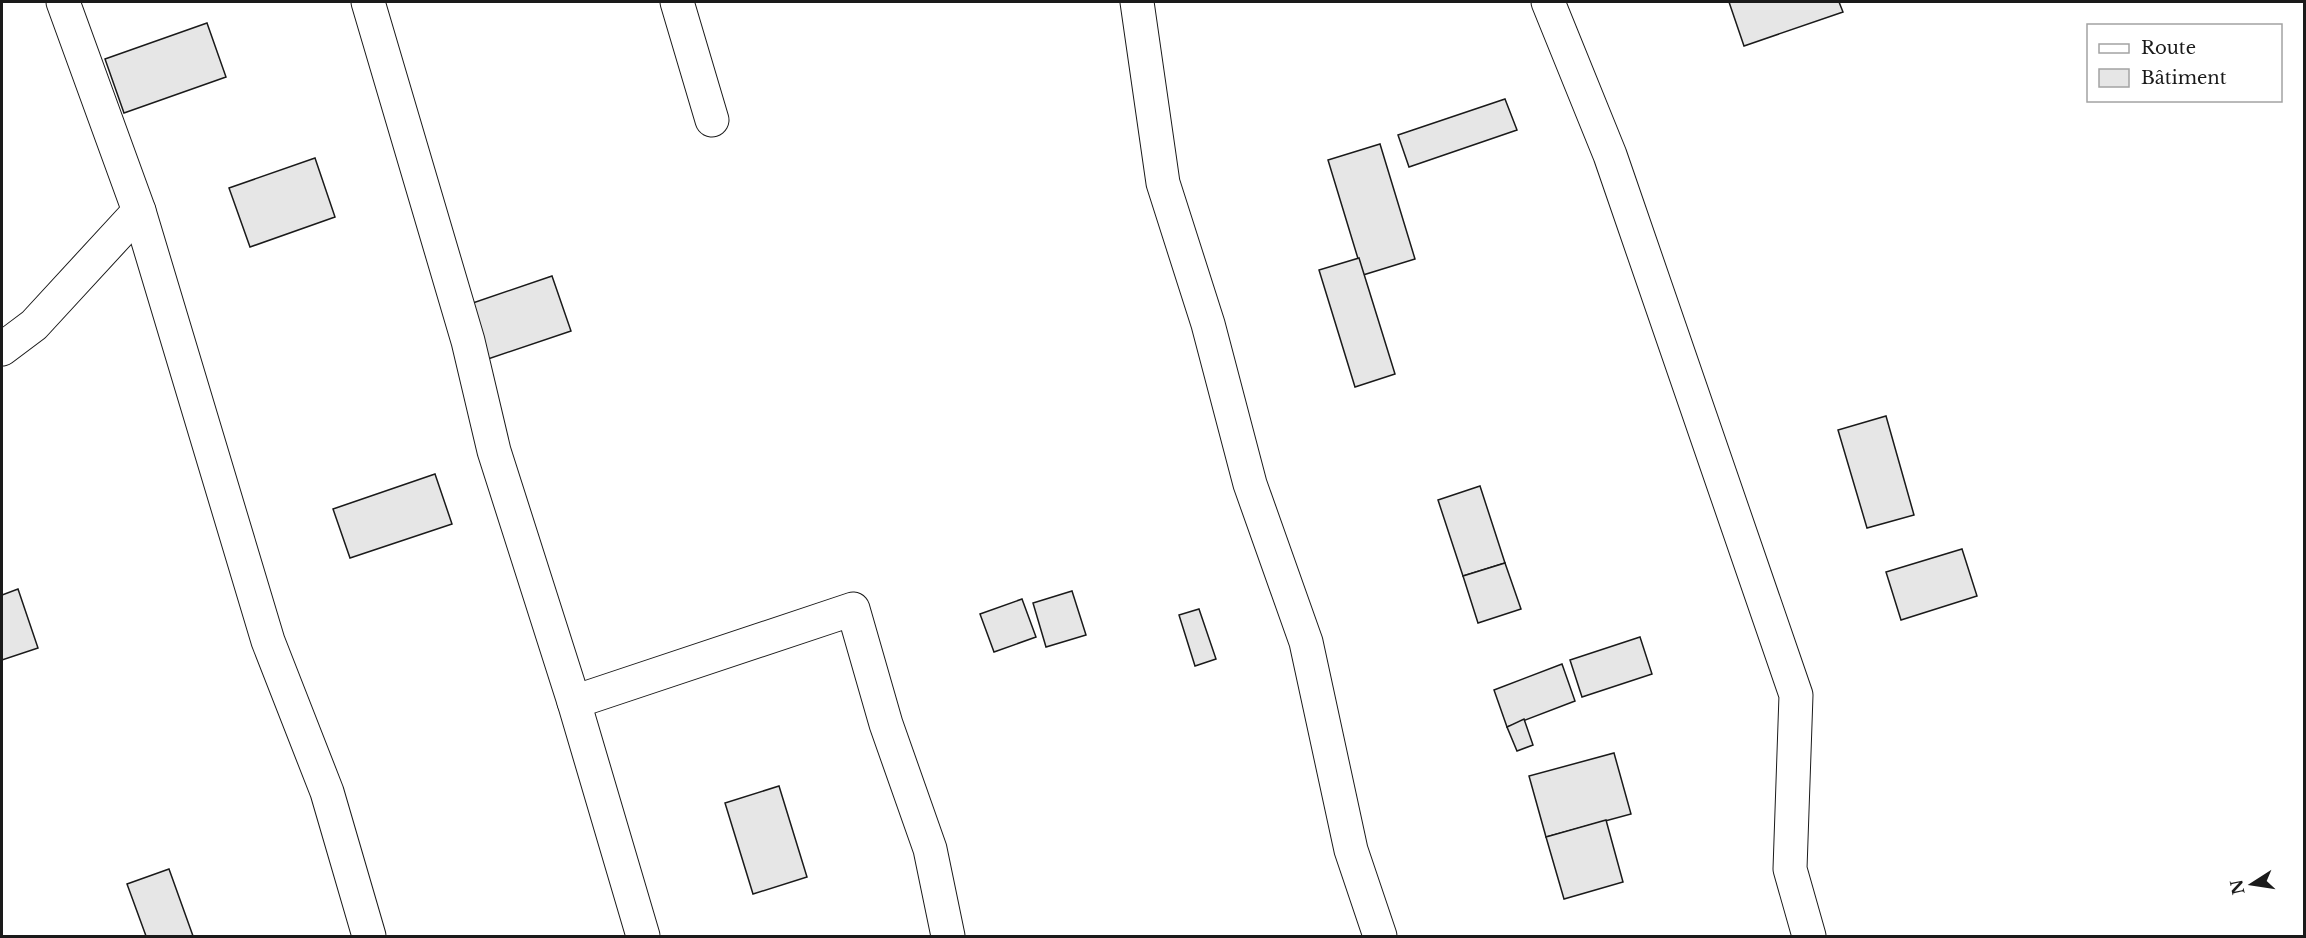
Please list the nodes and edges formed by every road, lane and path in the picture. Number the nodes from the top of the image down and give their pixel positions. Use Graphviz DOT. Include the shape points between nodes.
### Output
graph roads {
  1 [pos="63,2"];
  2 [pos="368,2"];
  3 [pos="677,2"];
  4 [pos="1137,2"];
  5 [pos="1548,2"];
  6 [pos="712,120"];
  7 [pos="139,211"];
  8 [pos="2,349"];
  9 [pos="574,702"];
  10 [pos="369,936"];
  11 [pos="644,936"];
  12 [pos="948,936"];
  13 [pos="1380,936"];
  14 [pos="1809,936"];
  1 -- 7 [label="street"];
  2 -- 9 [label="street" via="468,341 494,451"];
  3 -- 6 [label="street"];
  4 -- 13 [label="street" via="1163,183 1208,324 1250,484 1306,642 1351,850"];
  5 -- 14 [label="street" via="1610,155 1796,695 1790,869"];
  7 -- 8 [label="street" via="34,325"];
  7 -- 10 [label="street" via="268,641 327,792"];
  9 -- 11 [label="street"];
  9 -- 12 [label="street" via="853,609 886,724 930,849"];
}
